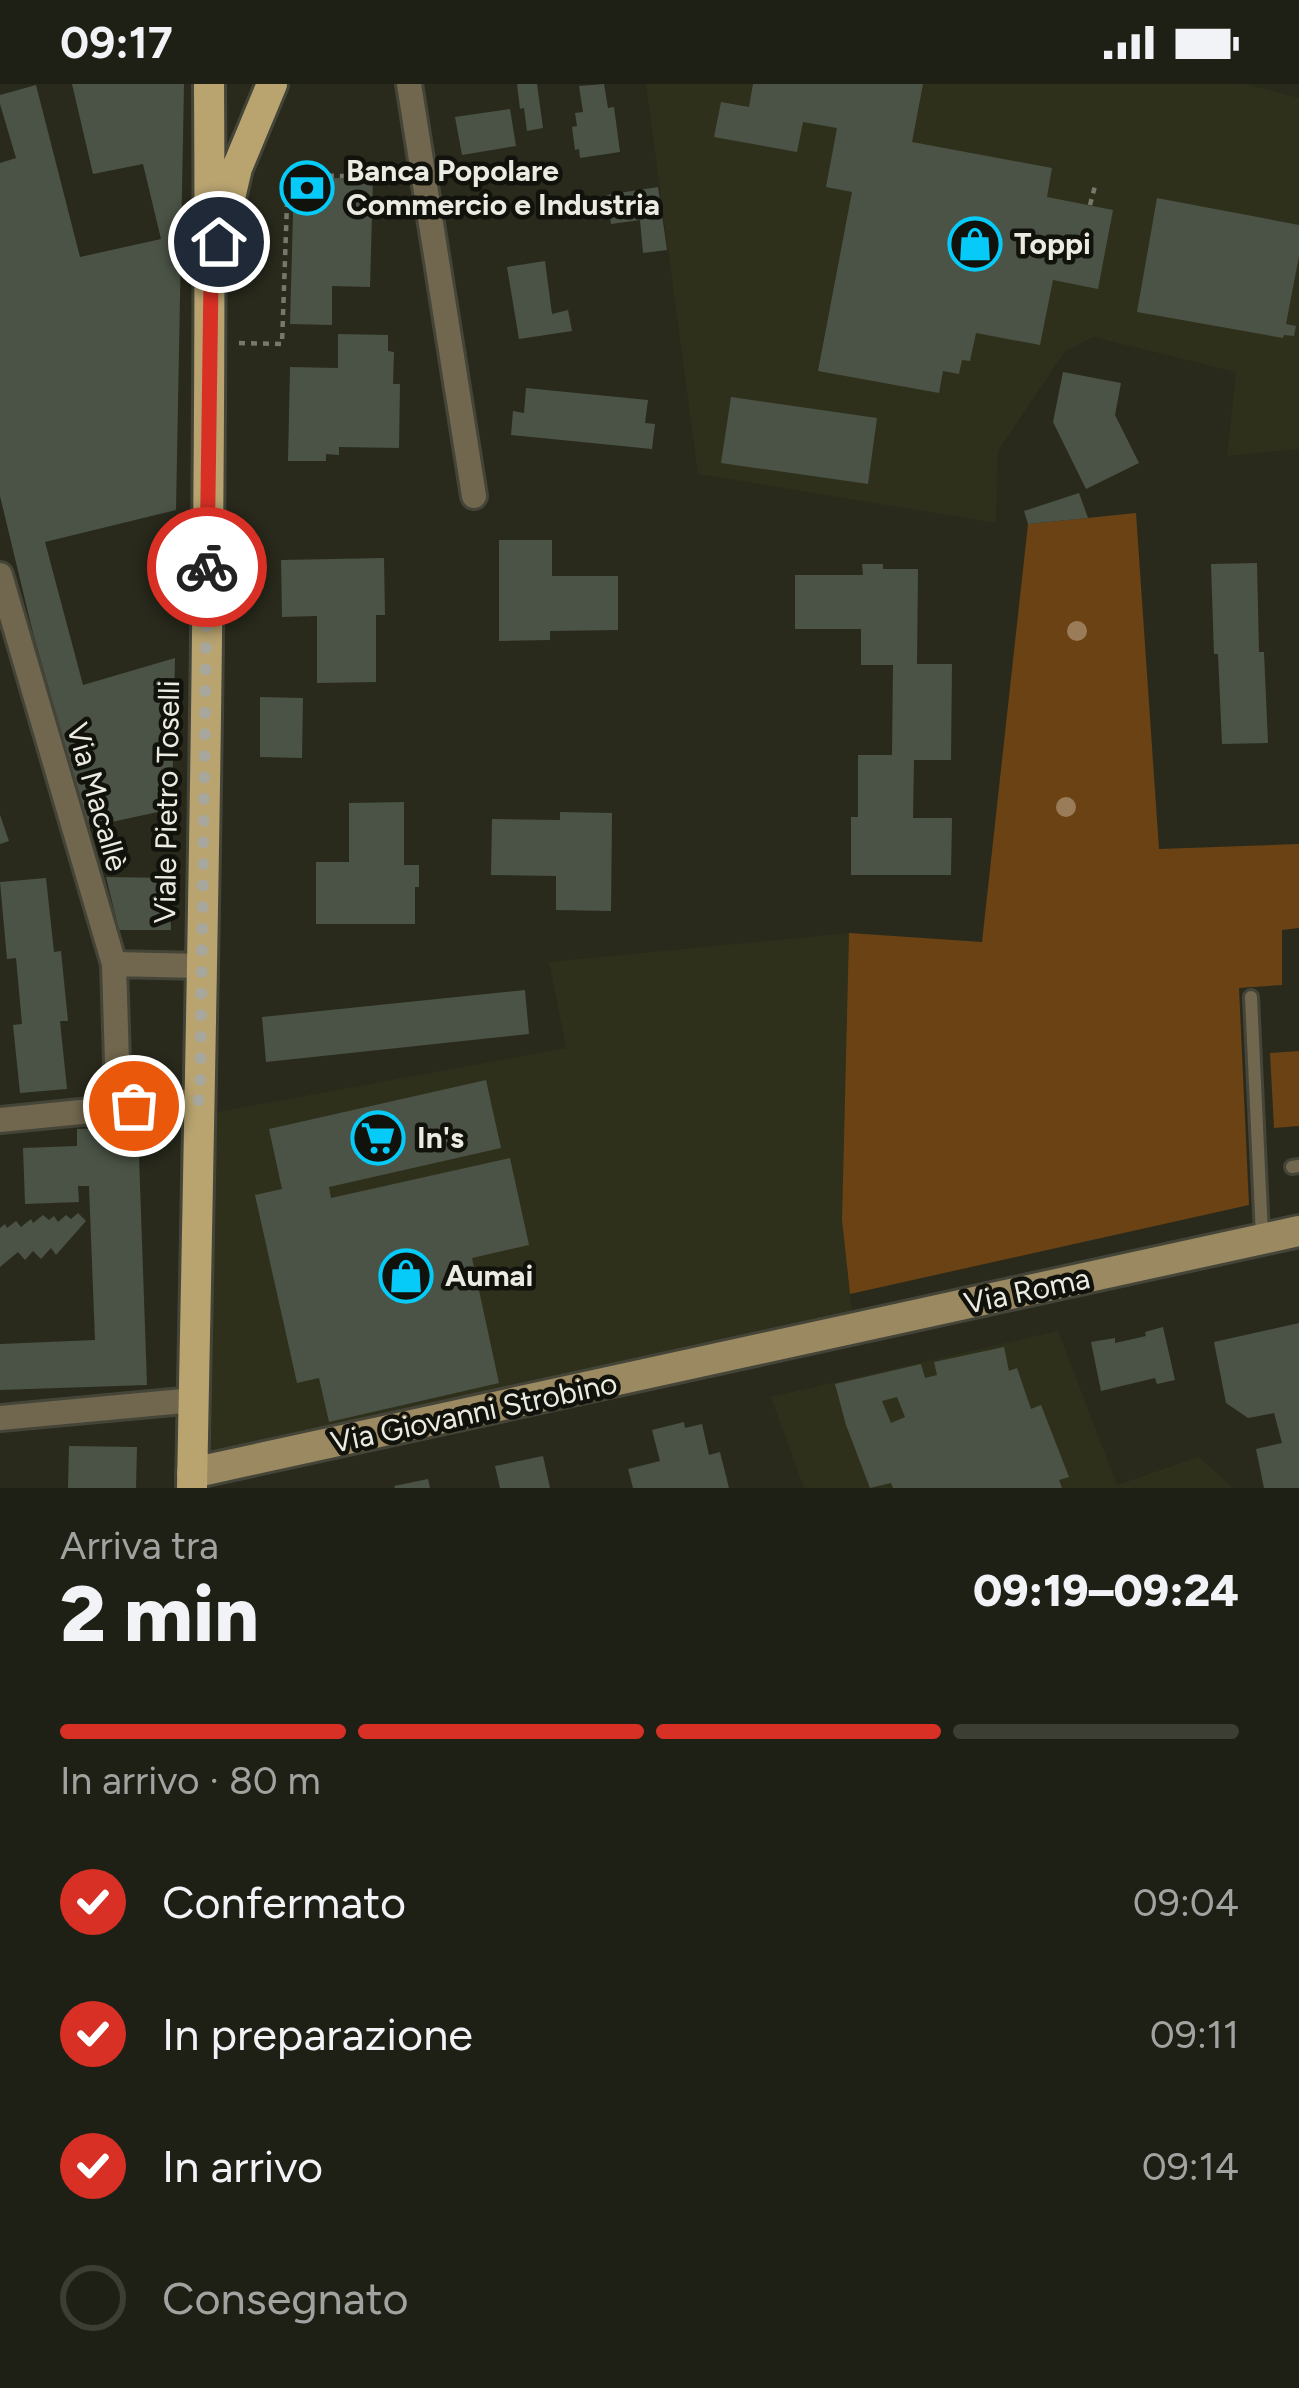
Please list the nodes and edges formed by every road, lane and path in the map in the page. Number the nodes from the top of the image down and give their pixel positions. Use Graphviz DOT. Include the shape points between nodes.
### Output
graph roads {
  1 [pos="209,84"];
  2 [pos="272,84"];
  3 [pos="409,84"];
  4 [pos="424,178"];
  5 [pos="1095,186"];
  6 [pos="1090,205"];
  7 [pos="211,279"];
  8 [pos="210,342"];
  9 [pos="474,496"];
  10 [pos="0,575"];
  11 [pos="114,964"];
  12 [pos="201,965"];
  13 [pos="1251,997"];
  14 [pos="200,1100"];
  15 [pos="109,1108"];
  16 [pos="0,1120"];
  17 [pos="1299,1232"];
  18 [pos="1262,1239"];
  19 [pos="754,1351"];
  20 [pos="194,1400"];
  21 [pos="0,1418"];
  22 [pos="192,1481"];
  1 -- 7 [label="main road, Viale Pietro Toselli"];
  2 -- 7 [label="main road, Viale Pietro Toselli" via="237,168"];
  3 -- 4 [label="street"];
  4 -- 8 [label="path" via="287,175 282,344"];
  4 -- 9 [label="street"];
  5 -- 6 [label="path"];
  7 -- 8 [label="main road, Viale Pietro Toselli"];
  8 -- 12 [label="main road, Viale Pietro Toselli"];
  10 -- 11 [label="street, Via Macallè"];
  11 -- 12 [label="street, Viale Pietro Toselli"];
  11 -- 15 [label="street, Via Macallè" via="118,1095"];
  12 -- 14 [label="main road, Viale Pietro Toselli"];
  13 -- 18 [label="lane"];
  14 -- 15 [label="street"];
  14 -- 20 [label="main road, Viale Pietro Toselli"];
  15 -- 16 [label="street"];
  17 -- 18 [label="street, Via Roma"];
  18 -- 19 [label="street, Via Roma"];
  19 -- 22 [label="street, Via Giovanni Strobino"];
  20 -- 21 [label="street"];
  20 -- 22 [label="main road, Viale Pietro Toselli"];
}
